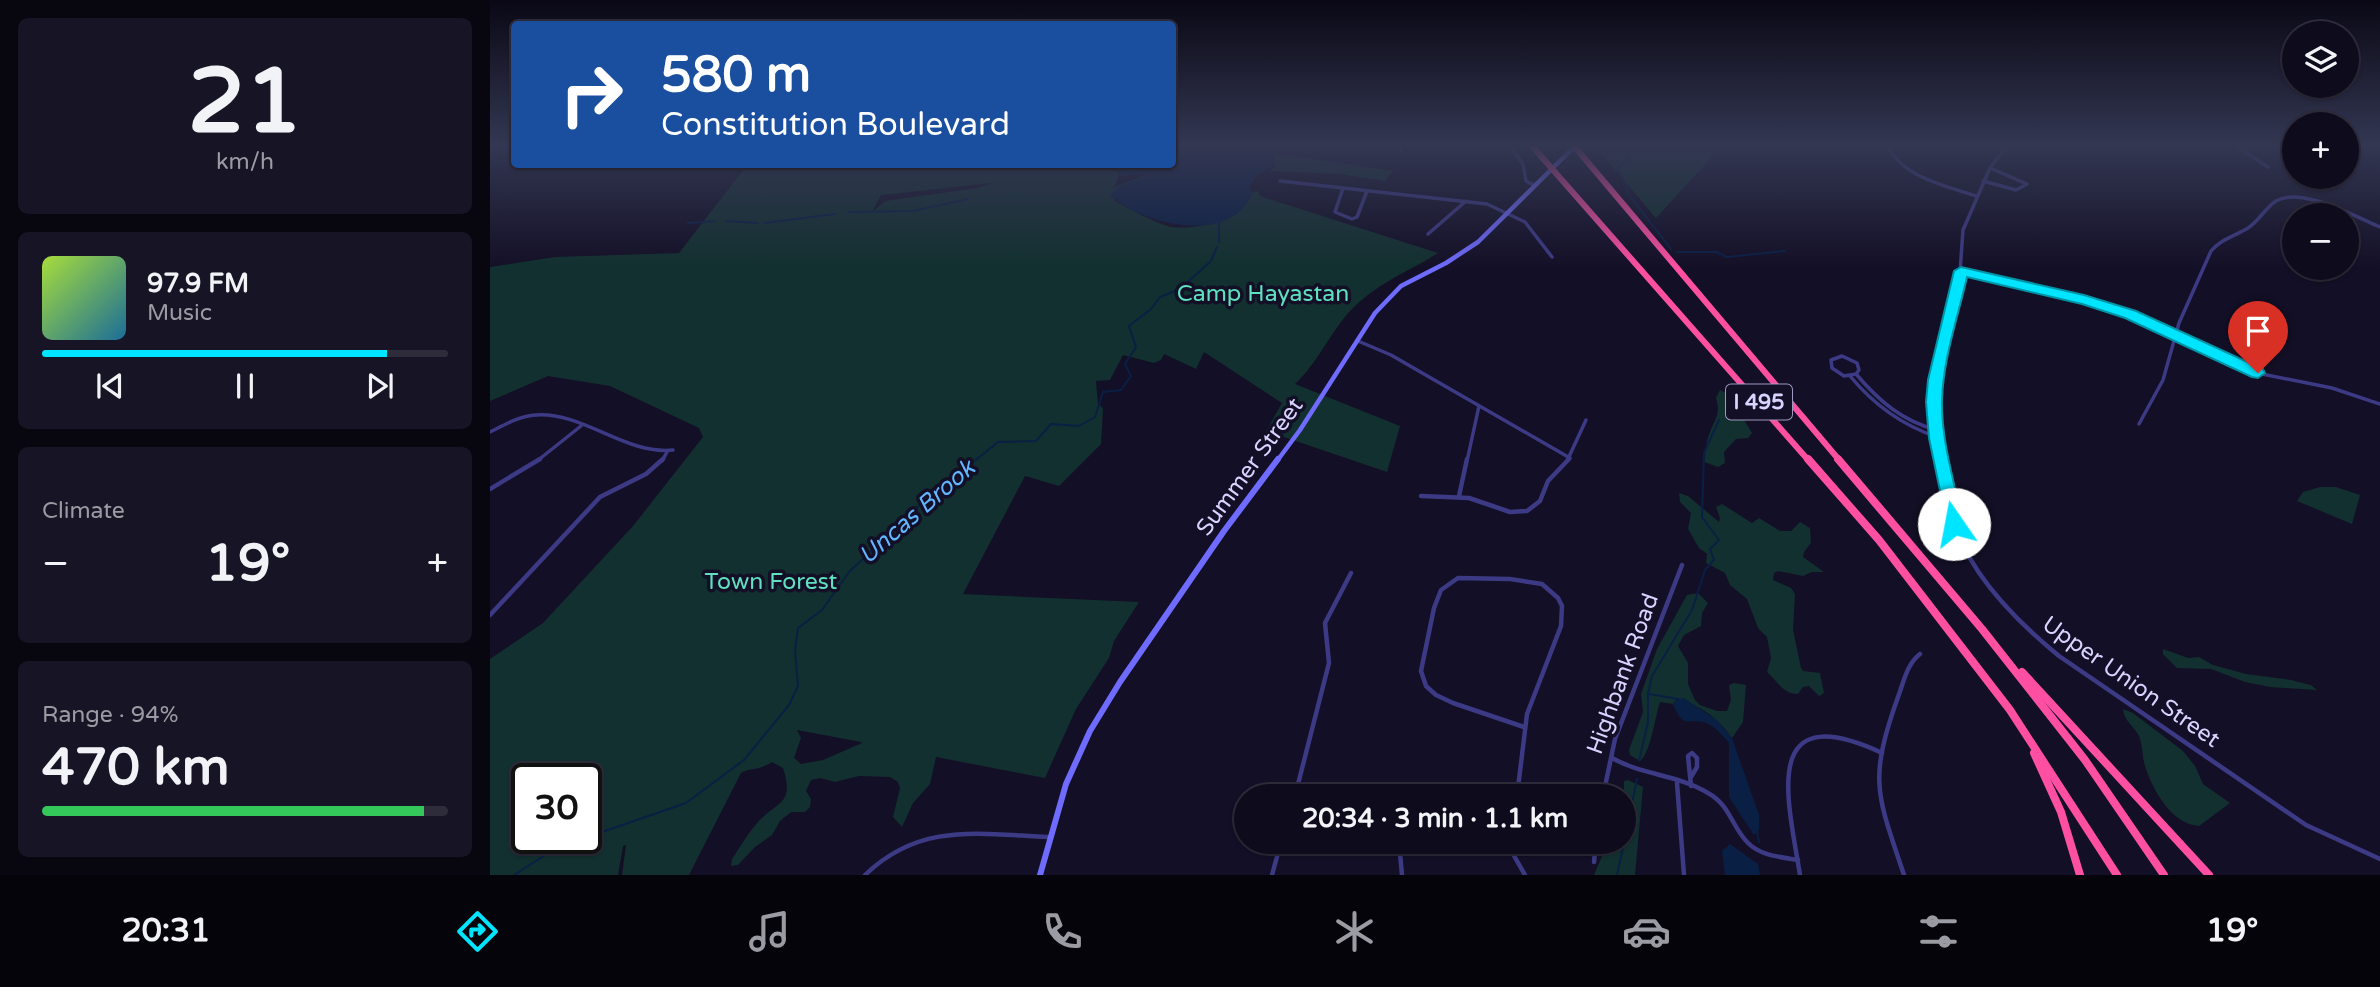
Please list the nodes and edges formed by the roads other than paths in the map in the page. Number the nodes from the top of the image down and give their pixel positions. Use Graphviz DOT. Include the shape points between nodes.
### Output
graph roads {
  1 [pos="1332,187"];
  2 [pos="1532,187"];
  3 [pos="1568,187"];
  4 [pos="1608,187"];
  5 [pos="1953,187"];
  6 [pos="1980,187"];
  7 [pos="2004,187"];
  8 [pos="2022,187"];
  9 [pos="1343,188"];
  10 [pos="1367,190"];
  11 [pos="1976,196"];
  12 [pos="1466,201"];
  13 [pos="1507,212"];
  14 [pos="2380,227"];
  15 [pos="1428,234"];
  16 [pos="1552,257"];
  17 [pos="1961,271"];
  18 [pos="2176,333"];
  19 [pos="1356,341"];
  20 [pos="1856,374"];
  21 [pos="1850,376"];
  22 [pos="2380,404"];
  23 [pos="1479,406"];
  24 [pos="1586,420"];
  25 [pos="2139,424"];
  26 [pos="580,426"];
  27 [pos="1937,430"];
  28 [pos="490,432"];
  29 [pos="1937,438"];
  30 [pos="673,450"];
  31 [pos="667,452"];
  32 [pos="1570,458"];
  33 [pos="490,489"];
  34 [pos="1422,496"];
  35 [pos="1459,497"];
  36 [pos="1682,565"];
  37 [pos="1351,573"];
  38 [pos="490,615"];
  39 [pos="1982,629"];
  40 [pos="1920,654"];
  41 [pos="1997,692"];
  42 [pos="1524,727"];
  43 [pos="1882,753"];
  44 [pos="1612,758"];
  45 [pos="1691,777"];
  46 [pos="1677,783"];
  47 [pos="1298,784"];
  48 [pos="1518,784"];
  49 [pos="1605,784"];
  50 [pos="1691,786"];
  51 [pos="1048,837"];
  52 [pos="1278,854"];
  53 [pos="1400,854"];
  54 [pos="1513,854"];
  55 [pos="1595,854"];
  56 [pos="2380,859"];
  57 [pos="1798,860"];
  58 [pos="1594,862"];
  59 [pos="864,875"];
  60 [pos="1040,875"];
  61 [pos="1272,875"];
  62 [pos="1402,875"];
  63 [pos="1525,875"];
  64 [pos="1684,875"];
  65 [pos="1800,875"];
  66 [pos="1905,875"];
  67 [pos="2080,875"];
  68 [pos="2117,875"];
  69 [pos="2164,875"];
  70 [pos="2209,875"];
  1 -- 9 [label="street"];
  2 -- 13 [label="main road, Summer Street"];
  3 -- 41 [label="highway, I 495" via="1862,520"];
  4 -- 39 [label="highway, I 495"];
  5 -- 11 [label="street"];
  6 -- 11 [label="street, Upper Union Street"];
  7 -- 8 [label="street"];
  9 -- 10 [label="street"];
  9 -- 10 [label="street" via="1335,212 1355,218"];
  10 -- 12 [label="street"];
  11 -- 17 [label="street, Upper Union Street" via="1963,230"];
  12 -- 13 [label="street"];
  12 -- 15 [label="street"];
  13 -- 16 [label="street" via="1530,226"];
  13 -- 19 [label="main road, Summer Street" via="1466,250 1392,294"];
  14 -- 18 [label="street" via="2314,201 2293,197 2277,201 2253,225 2223,239 2211,251"];
  17 -- 18 [label="street" via="2098,303"];
  17 -- 27 [label="street, Upper Union Street" via="1935,389"];
  18 -- 22 [label="street" via="2258,373 2332,388"];
  18 -- 25 [label="street" via="2163,380"];
  19 -- 23 [label="street" via="1391,355"];
  19 -- 51 [label="main road, Summer Street" via="1307,420 1120,681 1078,755"];
  20 -- 21 [label="street"];
  20 -- 21 [label="street" via="1859,368 1853,360 1833,359 1834,370"];
  20 -- 27 [label="street" via="1892,411"];
  21 -- 29 [label="street" via="1885,413"];
  23 -- 32 [label="street"];
  23 -- 35 [label="street"];
  24 -- 32 [label="street"];
  26 -- 28 [label="street" via="541,414"];
  26 -- 31 [label="street"];
  26 -- 33 [label="street" via="550,453"];
  27 -- 29 [label="street, Upper Union Street"];
  29 -- 56 [label="street, Upper Union Street" via="1951,514 1965,550 1994,595 2028,631 2077,670 2296,819"];
  30 -- 31 [label="street"];
  31 -- 38 [label="street" via="645,476 600,497"];
  32 -- 35 [label="street" via="1548,481 1540,501 1527,510 1510,512"];
  34 -- 35 [label="street"];
  36 -- 44 [label="street, Highbank Road" via="1615,739"];
  37 -- 47 [label="street" via="1325,623 1329,663"];
  39 -- 69 [label="highway, I 495" via="2085,760"];
  39 -- 70 [label="highway"];
  40 -- 43 [label="street" via="1911,661"];
  41 -- 67 [label="highway" via="2056,796"];
  41 -- 68 [label="highway, I 495"];
  42 -- 42 [label="street" via="1561,626 1562,606 1542,584 1458,578 1441,590 1434,608 1421,671 1426,687 1453,703"];
  42 -- 48 [label="street"];
  43 -- 57 [label="street" via="1829,735 1806,743 1794,754 1788,782"];
  43 -- 66 [label="street" via="1878,789"];
  44 -- 46 [label="street" via="1636,771"];
  44 -- 49 [label="street, Highbank Road"];
  45 -- 45 [label="street" via="1687,766 1692,753 1698,758"];
  45 -- 50 [label="street"];
  46 -- 50 [label="street"];
  46 -- 64 [label="street"];
  50 -- 57 [label="street" via="1724,805 1752,848"];
  51 -- 59 [label="street" via="946,833 926,837 889,852"];
  51 -- 60 [label="main road, Summer Street"];
  52 -- 61 [label="street"];
  53 -- 62 [label="street"];
  54 -- 63 [label="street"];
  55 -- 58 [label="street"];
  57 -- 65 [label="street"];
}
